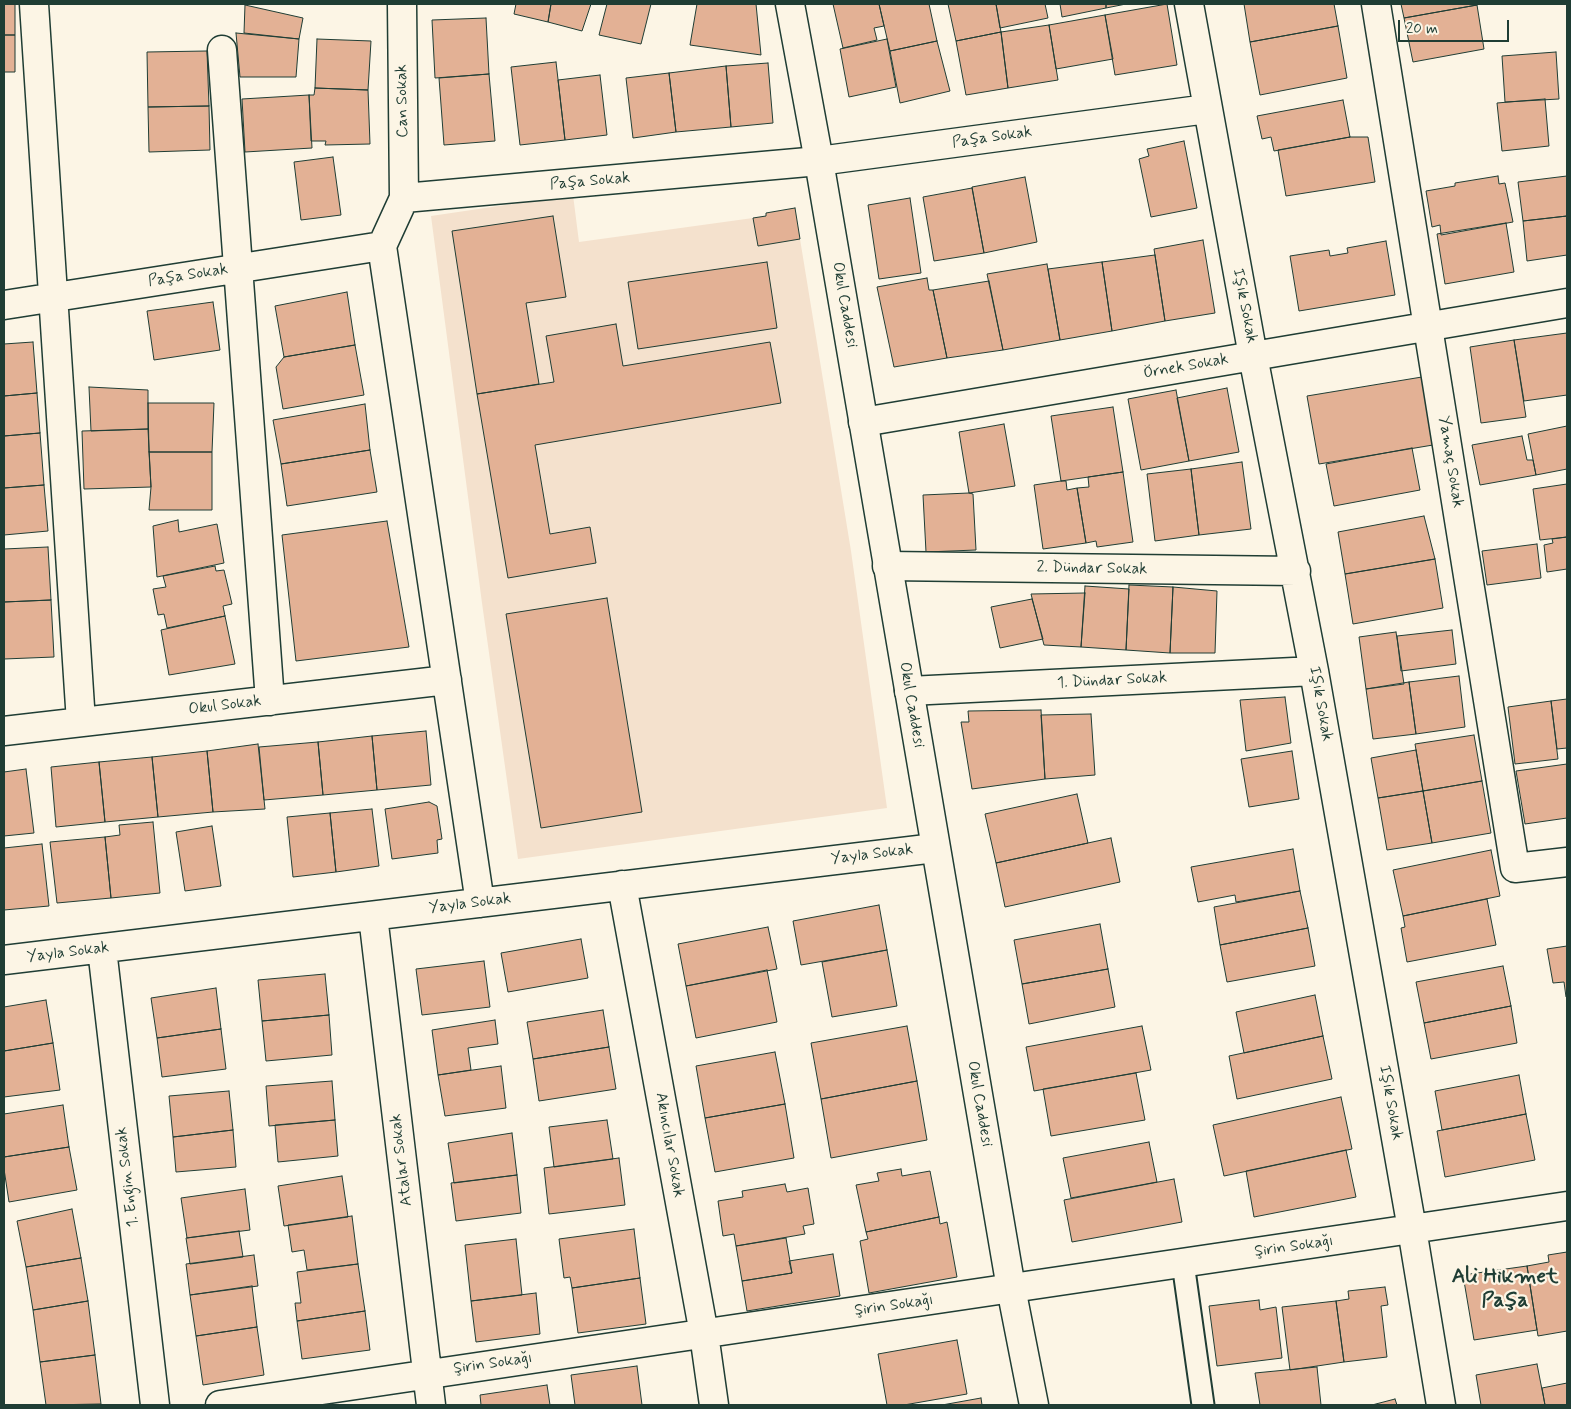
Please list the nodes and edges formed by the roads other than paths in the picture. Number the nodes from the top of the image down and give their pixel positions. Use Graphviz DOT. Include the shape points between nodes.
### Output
graph roads {
  1 [pos="34,4"];
  2 [pos="402,4"];
  3 [pos="790,4"];
  4 [pos="1189,4"];
  5 [pos="1376,4"];
  6 [pos="222,50"];
  7 [pos="1207,109"];
  8 [pos="819,161"];
  9 [pos="404,198"];
  10 [pos="382,246"];
  11 [pos="238,268"];
  12 [pos="53,297"];
  13 [pos="1567,303"];
  14 [pos="4,305"];
  15 [pos="1428,326"];
  16 [pos="1253,356"];
  17 [pos="863,422"];
  18 [pos="888,566"];
  19 [pos="1296,571"];
  20 [pos="1314,671"];
  21 [pos="447,680"];
  22 [pos="909,691"];
  23 [pos="270,701"];
  24 [pos="81,722"];
  25 [pos="4,731"];
  26 [pos="935,848"];
  27 [pos="1567,862"];
  28 [pos="622,885"];
  29 [pos="480,903"];
  30 [pos="373,916"];
  31 [pos="102,948"];
  32 [pos="4,960"];
  33 [pos="1567,1206"];
  34 [pos="1412,1229"];
  35 [pos="1183,1263"];
  36 [pos="1011,1288"];
  37 [pos="704,1334"];
  38 [pos="427,1374"];
  39 [pos="155,1405"];
  40 [pos="220,1405"];
  41 [pos="430,1405"];
  42 [pos="714,1405"];
  43 [pos="1034,1405"];
  44 [pos="1204,1405"];
  45 [pos="1441,1405"];
  1 -- 12 [label="street"];
  2 -- 9 [label="street, Can Sokak"];
  3 -- 8 [label="street, Okul Caddesi"];
  4 -- 7 [label="street, Işık Sokak"];
  5 -- 15 [label="street, Yamaç Sokak"];
  6 -- 11 [label="street"];
  7 -- 8 [label="street, Paşa Sokak"];
  7 -- 16 [label="street, Işık Sokak"];
  8 -- 9 [label="street, Paşa Sokak"];
  8 -- 17 [label="street, Okul Caddesi"];
  9 -- 10 [label="street"];
  10 -- 11 [label="street, Paşa Sokak"];
  10 -- 21 [label="street"];
  11 -- 12 [label="street, Paşa Sokak"];
  11 -- 23 [label="street"];
  12 -- 14 [label="street, Paşa Sokak"];
  12 -- 24 [label="street"];
  13 -- 15 [label="street, Örnek Sokak"];
  15 -- 16 [label="street, Örnek Sokak"];
  15 -- 27 [label="street, Yamaç Sokak" via="1515,868"];
  16 -- 17 [label="street, Örnek Sokak"];
  16 -- 19 [label="street, Işık Sokak"];
  17 -- 18 [label="street, Okul Caddesi"];
  18 -- 19 [label="street, 2. Dündar Sokak"];
  18 -- 22 [label="street, Okul Caddesi"];
  19 -- 20 [label="street, Işık Sokak"];
  20 -- 22 [label="street, 1. Dündar Sokak"];
  20 -- 34 [label="street, Işık Sokak"];
  21 -- 23 [label="street, Okul Sokak"];
  21 -- 29 [label="street"];
  22 -- 26 [label="street, Okul Caddesi"];
  23 -- 24 [label="street, Okul Sokak"];
  24 -- 25 [label="street, Okul Sokak"];
  26 -- 28 [label="street, Yayla Sokak"];
  26 -- 36 [label="street, Okul Caddesi"];
  28 -- 29 [label="street, Yayla Sokak"];
  28 -- 37 [label="street, Akıncılar Sokak"];
  29 -- 30 [label="street, Yayla Sokak"];
  30 -- 31 [label="street, Yayla Sokak"];
  30 -- 38 [label="street, Atalar Sokak"];
  31 -- 32 [label="street, Yayla Sokak"];
  31 -- 39 [label="street, 1. Engin Sokak"];
  33 -- 34 [label="street, Şirin Sokağı"];
  34 -- 35 [label="street, Şirin Sokağı"];
  34 -- 45 [label="street, Işık Sokak"];
  35 -- 36 [label="street, Şirin Sokağı"];
  35 -- 44 [label="lane"];
  36 -- 37 [label="street, Şirin Sokağı"];
  36 -- 43 [label="street, Okul Caddesi"];
  37 -- 38 [label="street, Şirin Sokağı"];
  37 -- 42 [label="street, Akıncılar Sokak"];
  38 -- 40 [label="street, Şirin Sokağı"];
  38 -- 41 [label="street, Atalar Sokak"];
}
